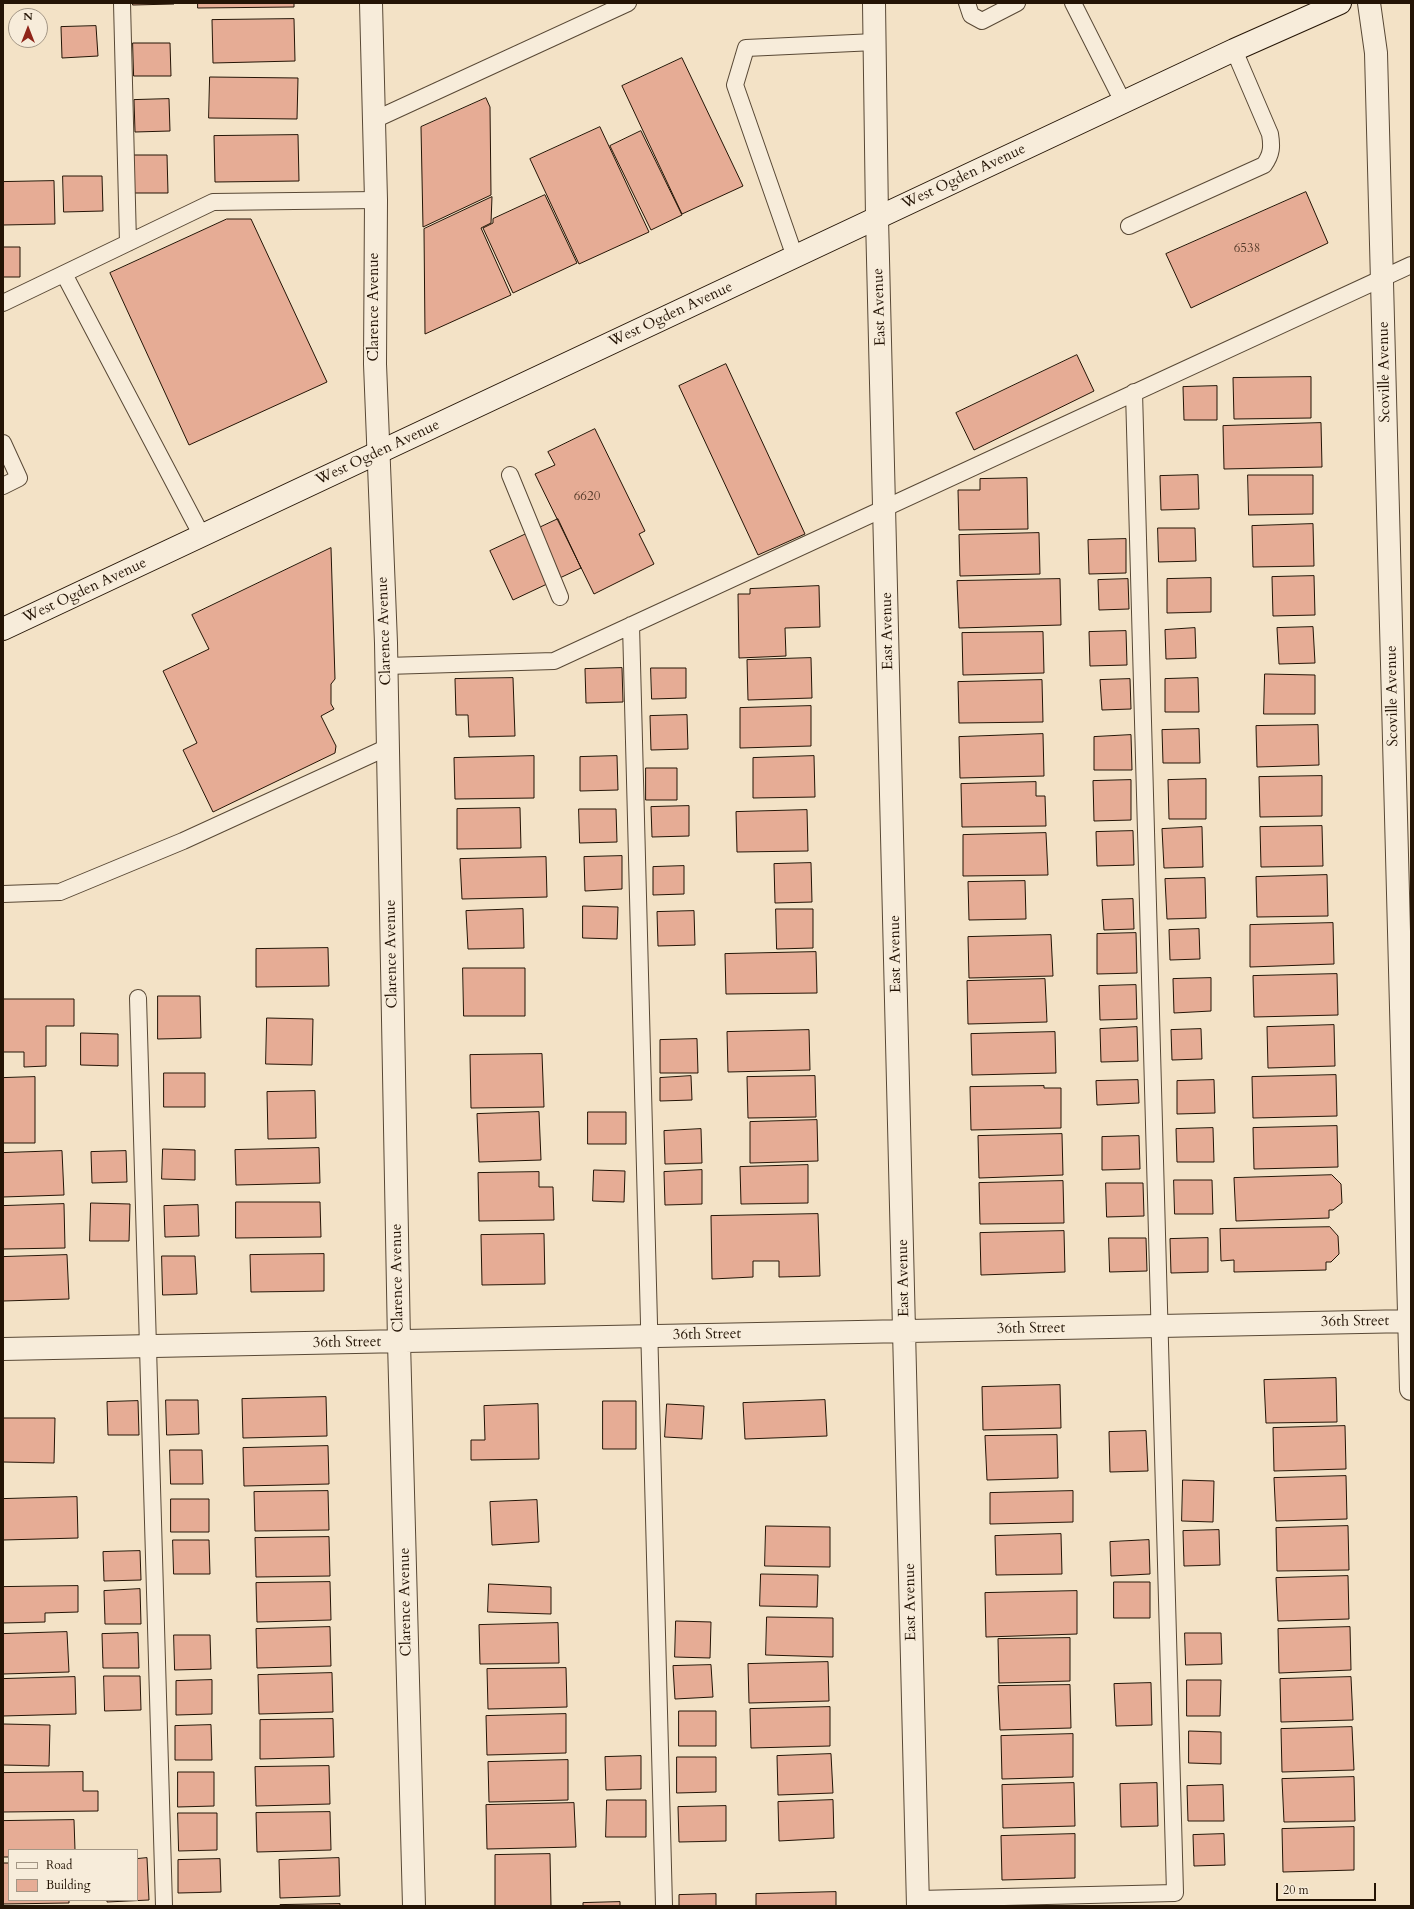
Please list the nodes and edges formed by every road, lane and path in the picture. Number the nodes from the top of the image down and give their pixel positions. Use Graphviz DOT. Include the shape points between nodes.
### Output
graph roads {
  1 [pos="122,3"];
  2 [pos="371,3"];
  3 [pos="874,3"];
  4 [pos="967,3"];
  5 [pos="1017,3"];
  6 [pos="1073,3"];
  7 [pos="1340,3"];
  8 [pos="1369,3"];
  9 [pos="620,5"];
  10 [pos="875,42"];
  11 [pos="1234,50"];
  12 [pos="1123,102"];
  13 [pos="374,120"];
  14 [pos="376,200"];
  15 [pos="877,218"];
  16 [pos="1129,226"];
  17 [pos="128,243"];
  18 [pos="795,257"];
  19 [pos="1411,265"];
  20 [pos="64,274"];
  21 [pos="1383,278"];
  22 [pos="3,303"];
  23 [pos="1134,392"];
  24 [pos="3,443"];
  25 [pos="379,452"];
  26 [pos="510,475"];
  27 [pos="3,486"];
  28 [pos="885,508"];
  29 [pos="202,536"];
  30 [pos="560,597"];
  31 [pos="631,625"];
  32 [pos="3,629"];
  33 [pos="386,666"];
  34 [pos="388,747"];
  35 [pos="3,894"];
  36 [pos="138,998"];
  37 [pos="1410,1321"];
  38 [pos="1159,1326"];
  39 [pos="905,1331"];
  40 [pos="648,1337"];
  41 [pos="399,1342"];
  42 [pos="149,1347"];
  43 [pos="3,1349"];
  44 [pos="1411,1389"];
  45 [pos="918,1902"];
  46 [pos="164,1906"];
  47 [pos="414,1906"];
  48 [pos="664,1906"];
  1 -- 17 [label="lane"];
  2 -- 13 [label="street, Clarence Avenue"];
  3 -- 10 [label="street, East Avenue"];
  4 -- 5 [label="lane" via="971,16 982,21"];
  6 -- 12 [label="lane"];
  7 -- 11 [label="street, West Ogden Avenue"];
  8 -- 21 [label="street, Scoville Avenue" via="1376,53"];
  9 -- 13 [label="lane"];
  10 -- 15 [label="street, East Avenue"];
  10 -- 18 [label="lane" via="746,48 735,85"];
  11 -- 12 [label="street, West Ogden Avenue"];
  11 -- 16 [label="lane" via="1270,134 1270,157 1264,165"];
  12 -- 15 [label="street, West Ogden Avenue"];
  13 -- 14 [label="street, Clarence Avenue"];
  14 -- 17 [label="lane" via="213,202"];
  14 -- 25 [label="street, Clarence Avenue" via="375,364"];
  15 -- 18 [label="street, West Ogden Avenue"];
  15 -- 28 [label="street, East Avenue"];
  17 -- 20 [label="lane"];
  18 -- 25 [label="street, West Ogden Avenue"];
  19 -- 21 [label="lane"];
  20 -- 22 [label="lane"];
  20 -- 29 [label="lane"];
  21 -- 23 [label="lane"];
  21 -- 37 [label="street, Scoville Avenue"];
  23 -- 28 [label="lane"];
  23 -- 38 [label="lane"];
  24 -- 27 [label="lane" via="19,478"];
  25 -- 29 [label="street, West Ogden Avenue"];
  25 -- 33 [label="street, Clarence Avenue"];
  26 -- 30 [label="lane"];
  28 -- 31 [label="lane"];
  28 -- 39 [label="street, East Avenue"];
  29 -- 32 [label="street, West Ogden Avenue"];
  31 -- 33 [label="lane" via="554,661"];
  31 -- 40 [label="lane"];
  33 -- 34 [label="street, Clarence Avenue"];
  34 -- 35 [label="lane" via="183,841 60,892"];
  34 -- 41 [label="street, Clarence Avenue"];
  36 -- 42 [label="lane"];
  37 -- 38 [label="street, 36th Street"];
  37 -- 44 [label="street, Scoville Avenue"];
  38 -- 39 [label="street, 36th Street"];
  38 -- 45 [label="lane" via="1175,1893"];
  39 -- 40 [label="street, 36th Street"];
  39 -- 45 [label="street, East Avenue"];
  40 -- 41 [label="street, 36th Street"];
  40 -- 48 [label="lane"];
  41 -- 42 [label="street, 36th Street"];
  41 -- 47 [label="street, Clarence Avenue"];
  42 -- 43 [label="street, 36th Street"];
  42 -- 46 [label="lane"];
}
